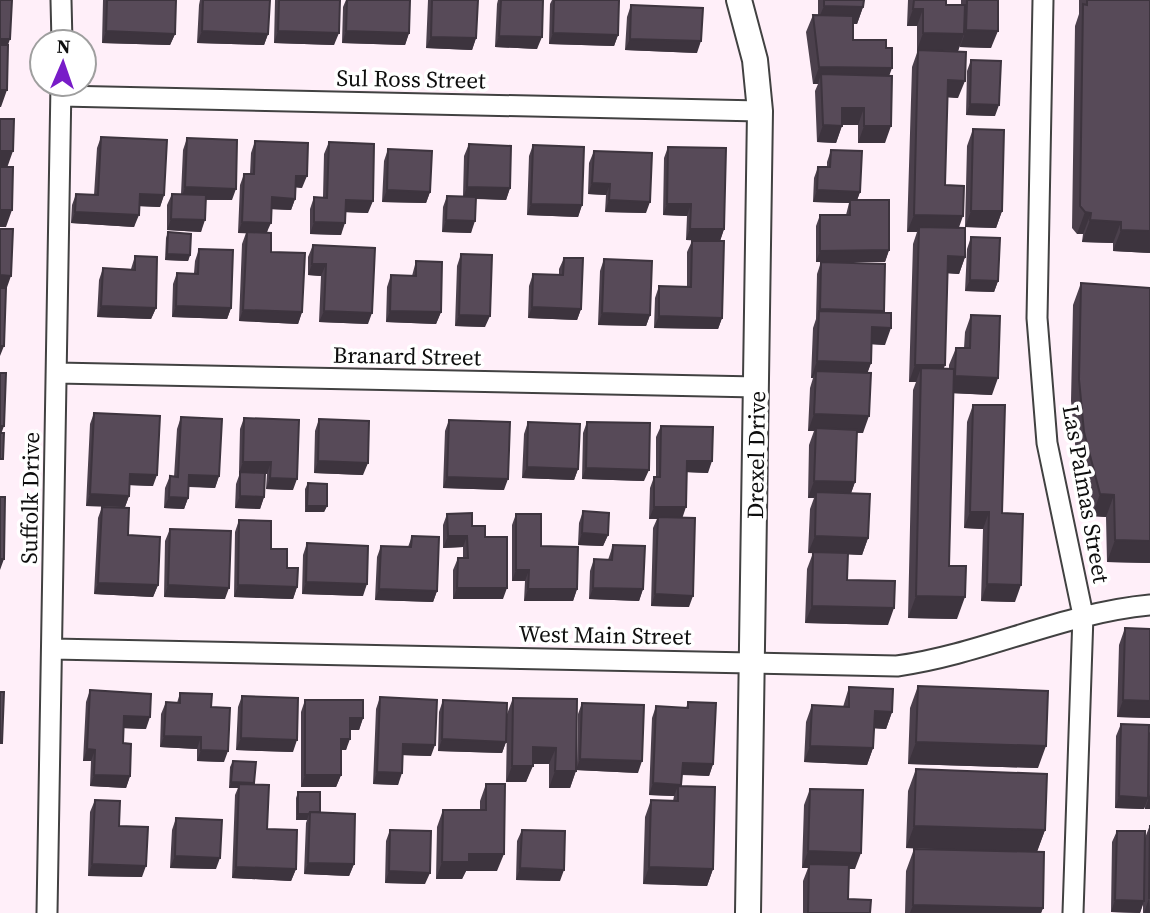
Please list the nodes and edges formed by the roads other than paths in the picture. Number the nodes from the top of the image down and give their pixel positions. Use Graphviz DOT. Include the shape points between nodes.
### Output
graph roads {
  1 [pos="61,0"];
  2 [pos="739,0"];
  3 [pos="1043,0"];
  4 [pos="62,28"];
  5 [pos="98,91"];
  6 [pos="61,98"];
  7 [pos="760,111"];
  8 [pos="57,373"];
  9 [pos="757,387"];
  10 [pos="1150,605"];
  11 [pos="1083,615"];
  12 [pos="52,649"];
  13 [pos="754,662"];
  14 [pos="47,913"];
  15 [pos="748,913"];
  16 [pos="1073,913"];
  1 -- 4 [label="street"];
  2 -- 7 [label="street, Drexel Drive" via="755,60"];
  3 -- 11 [label="street, Las Palmas Street" via="1037,318 1047,443"];
  5 -- 7 [label="street, Sul Ross Street"];
  6 -- 8 [label="street, Suffolk Drive"];
  7 -- 9 [label="street, Drexel Drive"];
  8 -- 9 [label="street, Branard Street"];
  8 -- 12 [label="street, Suffolk Drive"];
  9 -- 13 [label="street, Drexel Drive"];
  10 -- 11 [label="street, West Main Street"];
  11 -- 13 [label="street, West Main Street" via="897,666"];
  11 -- 16 [label="street, Las Palmas Street"];
  12 -- 13 [label="street, West Main Street"];
  12 -- 14 [label="street, Suffolk Drive"];
  13 -- 15 [label="street, Drexel Drive"];
}
